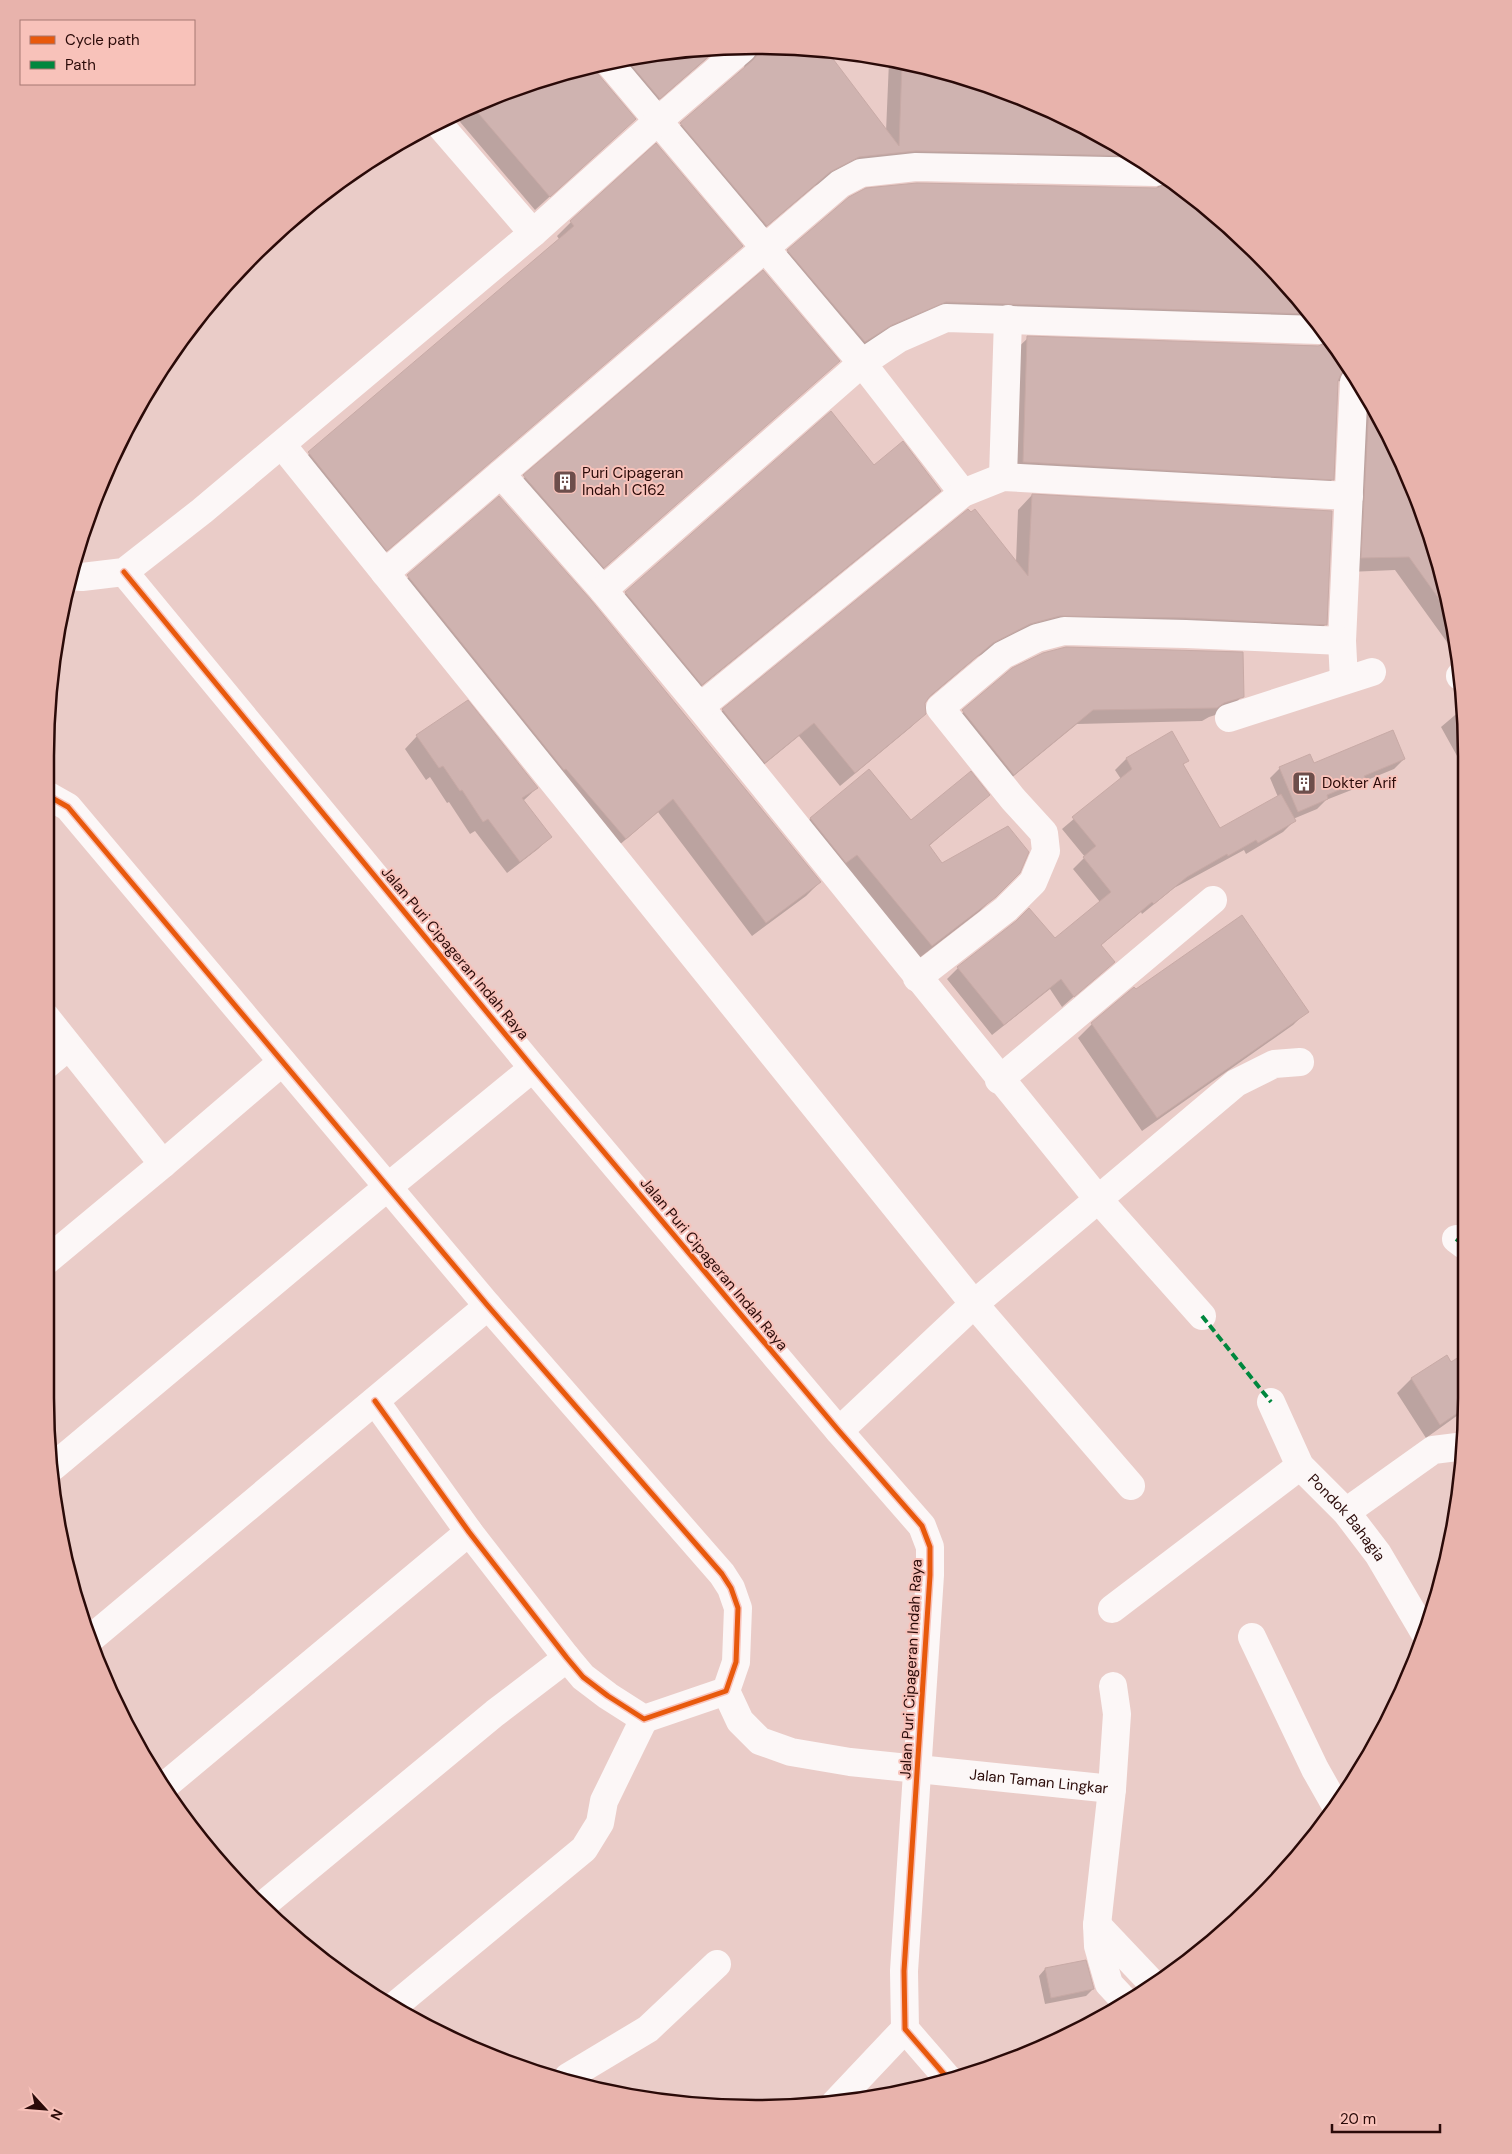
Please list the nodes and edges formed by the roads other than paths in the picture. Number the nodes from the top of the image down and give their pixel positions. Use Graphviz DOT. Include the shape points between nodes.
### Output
graph roads {
  1 [pos="735,54"];
  2 [pos="614,68"];
  3 [pos="659,120"];
  4 [pos="442,128"];
  5 [pos="1146,172"];
  6 [pos="533,232"];
  7 [pos="764,247"];
  8 [pos="1008,320"];
  9 [pos="1314,330"];
  10 [pos="862,363"];
  11 [pos="1354,388"];
  12 [pos="282,445"];
  13 [pos="501,474"];
  14 [pos="1003,477"];
  15 [pos="963,493"];
  16 [pos="1349,496"];
  17 [pos="124,572"];
  18 [pos="385,573"];
  19 [pos="77,577"];
  20 [pos="603,590"];
  21 [pos="1342,642"];
  22 [pos="1372,672"];
  23 [pos="1344,680"];
  24 [pos="700,707"];
  25 [pos="1229,718"];
  26 [pos="54,799"];
  27 [pos="1212,900"];
  28 [pos="917,978"];
  29 [pos="54,1028"];
  30 [pos="68,1047"];
  31 [pos="54,1059"];
  32 [pos="282,1062"];
  33 [pos="1300,1062"];
  34 [pos="534,1068"];
  35 [pos="999,1080"];
  36 [pos="163,1164"];
  37 [pos="388,1186"];
  38 [pos="1098,1200"];
  39 [pos="54,1255"];
  40 [pos="974,1304"];
  41 [pos="488,1306"];
  42 [pos="1202,1316"];
  43 [pos="375,1401"];
  44 [pos="1271,1402"];
  45 [pos="839,1431"];
  46 [pos="1457,1447"];
  47 [pos="57,1463"];
  48 [pos="1300,1466"];
  49 [pos="1132,1486"];
  50 [pos="1346,1512"];
  51 [pos="469,1532"];
  52 [pos="1112,1609"];
  53 [pos="1420,1626"];
  54 [pos="95,1635"];
  55 [pos="1252,1637"];
  56 [pos="567,1658"];
  57 [pos="1113,1686"];
  58 [pos="726,1691"];
  59 [pos="644,1719"];
  60 [pos="918,1770"];
  61 [pos="169,1782"];
  62 [pos="1112,1789"];
  63 [pos="1332,1799"];
  64 [pos="267,1902"];
  65 [pos="1098,1925"];
  66 [pos="717,1964"];
  67 [pos="1149,1980"];
  68 [pos="1121,1997"];
  69 [pos="399,2002"];
  70 [pos="905,2029"];
  71 [pos="944,2074"];
  72 [pos="571,2075"];
  73 [pos="843,2095"];
  1 -- 3 [label="street"];
  2 -- 3 [label="street"];
  3 -- 6 [label="street"];
  3 -- 7 [label="street"];
  4 -- 6 [label="street"];
  5 -- 7 [label="street" via="916,167 861,173 840,184"];
  6 -- 12 [label="street"];
  7 -- 10 [label="street"];
  7 -- 13 [label="street"];
  8 -- 9 [label="street"];
  8 -- 10 [label="street" via="946,318 898,339"];
  8 -- 14 [label="street"];
  10 -- 15 [label="street"];
  10 -- 20 [label="street"];
  11 -- 16 [label="street"];
  12 -- 17 [label="street"];
  12 -- 18 [label="street"];
  13 -- 18 [label="street"];
  13 -- 20 [label="street"];
  14 -- 15 [label="street"];
  14 -- 16 [label="street"];
  15 -- 24 [label="street"];
  16 -- 21 [label="street"];
  17 -- 19 [label="street"];
  17 -- 34 [label="street, Jalan Puri Cipageran Indah Raya"];
  18 -- 40 [label="street"];
  20 -- 24 [label="street"];
  21 -- 23 [label="street"];
  21 -- 28 [label="street" via="1064,631 1038,638 1003,655 940,708 1044,834 1046,851 1033,882 1006,908"];
  22 -- 23 [label="street"];
  23 -- 25 [label="street"];
  24 -- 28 [label="street"];
  26 -- 32 [label="street" via="68,807"];
  27 -- 35 [label="street"];
  28 -- 35 [label="street"];
  29 -- 30 [label="street"];
  30 -- 31 [label="street"];
  30 -- 36 [label="street"];
  32 -- 36 [label="street"];
  32 -- 37 [label="street"];
  33 -- 38 [label="street" via="1274,1064 1236,1083"];
  34 -- 37 [label="street"];
  34 -- 45 [label="street, Jalan Puri Cipageran Indah Raya"];
  35 -- 38 [label="street"];
  36 -- 39 [label="street"];
  37 -- 41 [label="street"];
  37 -- 47 [label="street"];
  38 -- 40 [label="street"];
  38 -- 42 [label="street"];
  40 -- 45 [label="street"];
  40 -- 49 [label="street"];
  41 -- 43 [label="street"];
  41 -- 58 [label="street" via="731,1588 738,1608 736,1662"];
  43 -- 51 [label="street"];
  43 -- 54 [label="street"];
  44 -- 48 [label="street, Pondok Bahagia"];
  45 -- 60 [label="street, Jalan Puri Cipageran Indah Raya" via="922,1526 930,1547"];
  46 -- 50 [label="street" via="1433,1450"];
  48 -- 50 [label="street, Pondok Bahagia"];
  48 -- 52 [label="street"];
  50 -- 53 [label="street, Pondok Bahagia" via="1378,1554"];
  51 -- 56 [label="street"];
  51 -- 61 [label="street"];
  55 -- 63 [label="street"];
  56 -- 59 [label="street" via="583,1677"];
  56 -- 64 [label="street" via="495,1713"];
  57 -- 62 [label="street" via="1117,1714"];
  58 -- 59 [label="street"];
  58 -- 60 [label="street, Jalan Taman Lingkar" via="740,1722 760,1740 791,1752"];
  59 -- 69 [label="street" via="604,1801 600,1823 584,1849"];
  60 -- 62 [label="street, Jalan Taman Lingkar"];
  60 -- 70 [label="street, Jalan Puri Cipageran Indah Raya" via="904,1971"];
  62 -- 65 [label="street, Jalan Taman Lingkar"];
  65 -- 67 [label="street"];
  65 -- 68 [label="street, Jalan Taman Lingkar" via="1098,1946 1109,1984"];
  66 -- 72 [label="street" via="648,2029"];
  70 -- 71 [label="street"];
  70 -- 73 [label="street"];
}
